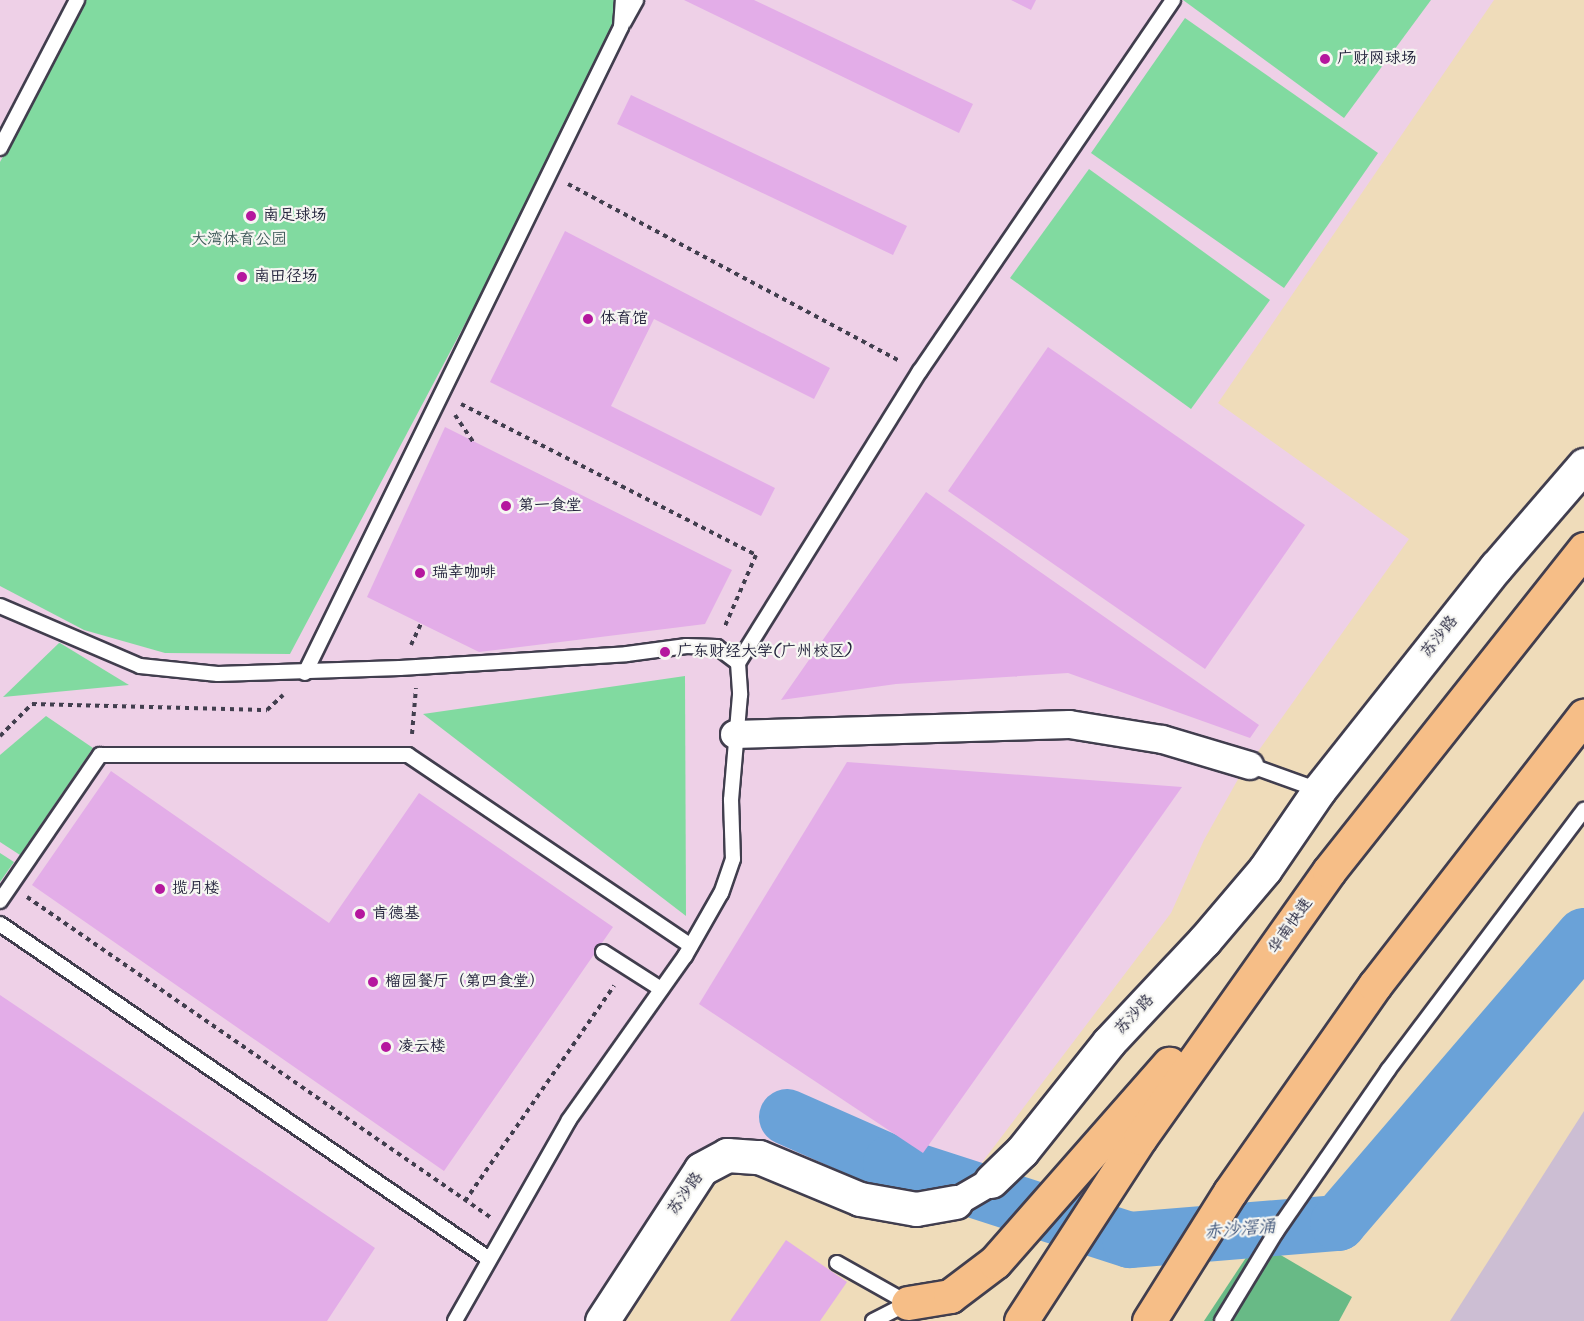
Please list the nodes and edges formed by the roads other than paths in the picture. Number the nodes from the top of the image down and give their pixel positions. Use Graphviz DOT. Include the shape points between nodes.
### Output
graph roads {
  1 [pos="77,0"];
  2 [pos="623,0"];
  3 [pos="636,0"];
  4 [pos="1173,0"];
  5 [pos="621,27"];
  6 [pos="0,148"];
  7 [pos="1584,465"];
  8 [pos="1584,549"];
  9 [pos="0,604"];
  10 [pos="738,663"];
  11 [pos="305,673"];
  12 [pos="1584,716"];
  13 [pos="734,734"];
  14 [pos="1249,765"];
  15 [pos="1319,790"];
  16 [pos="1584,810"];
  17 [pos="0,901"];
  18 [pos="0,924"];
  19 [pos="691,946"];
  20 [pos="603,952"];
  21 [pos="661,989"];
  22 [pos="1128,1134"];
  23 [pos="992,1181"];
  24 [pos="955,1202"];
  25 [pos="489,1259"];
  26 [pos="837,1263"];
  27 [pos="908,1303"];
  28 [pos="1024,1317"];
  29 [pos="454,1321"];
  30 [pos="602,1321"];
  31 [pos="873,1321"];
  32 [pos="1149,1321"];
  33 [pos="1222,1321"];
  1 -- 6 [label="lane"];
  2 -- 5 [label="lane"];
  3 -- 5 [label="lane"];
  4 -- 10 [label="lane" via="920,371"];
  5 -- 11 [label="lane"];
  7 -- 15 [label="street, 苏沙路" via="1496,567"];
  8 -- 22 [label="highway, 华南快速" via="1329,871"];
  9 -- 11 [label="lane" via="55,632 140,666 218,674"];
  10 -- 11 [label="lane" via="717,646"];
  10 -- 13 [label="lane" via="741,695"];
  12 -- 32 [label="highway" via="1375,985 1230,1192"];
  13 -- 14 [label="street" via="1069,724 1162,739"];
  13 -- 19 [label="lane" via="733,859 721,893"];
  14 -- 15 [label="lane"];
  15 -- 23 [label="street, 苏沙路" via="1257,878 1109,1042 1022,1151"];
  16 -- 33 [label="lane" via="1344,1133 1276,1232"];
  17 -- 19 [label="lane" via="100,755 408,755"];
  18 -- 25 [label="lane"];
  19 -- 21 [label="lane"];
  20 -- 21 [label="lane"];
  21 -- 25 [label="lane" via="569,1120"];
  22 -- 27 [label="highway" via="995,1262 950,1296"];
  22 -- 28 [label="highway, 华南快速"];
  23 -- 24 [label="street, 苏沙路"];
  24 -- 30 [label="street, 苏沙路" via="916,1209 860,1199 759,1157 727,1155 701,1169"];
  25 -- 29 [label="lane"];
  26 -- 27 [label="lane"];
  27 -- 31 [label="lane"];
}
